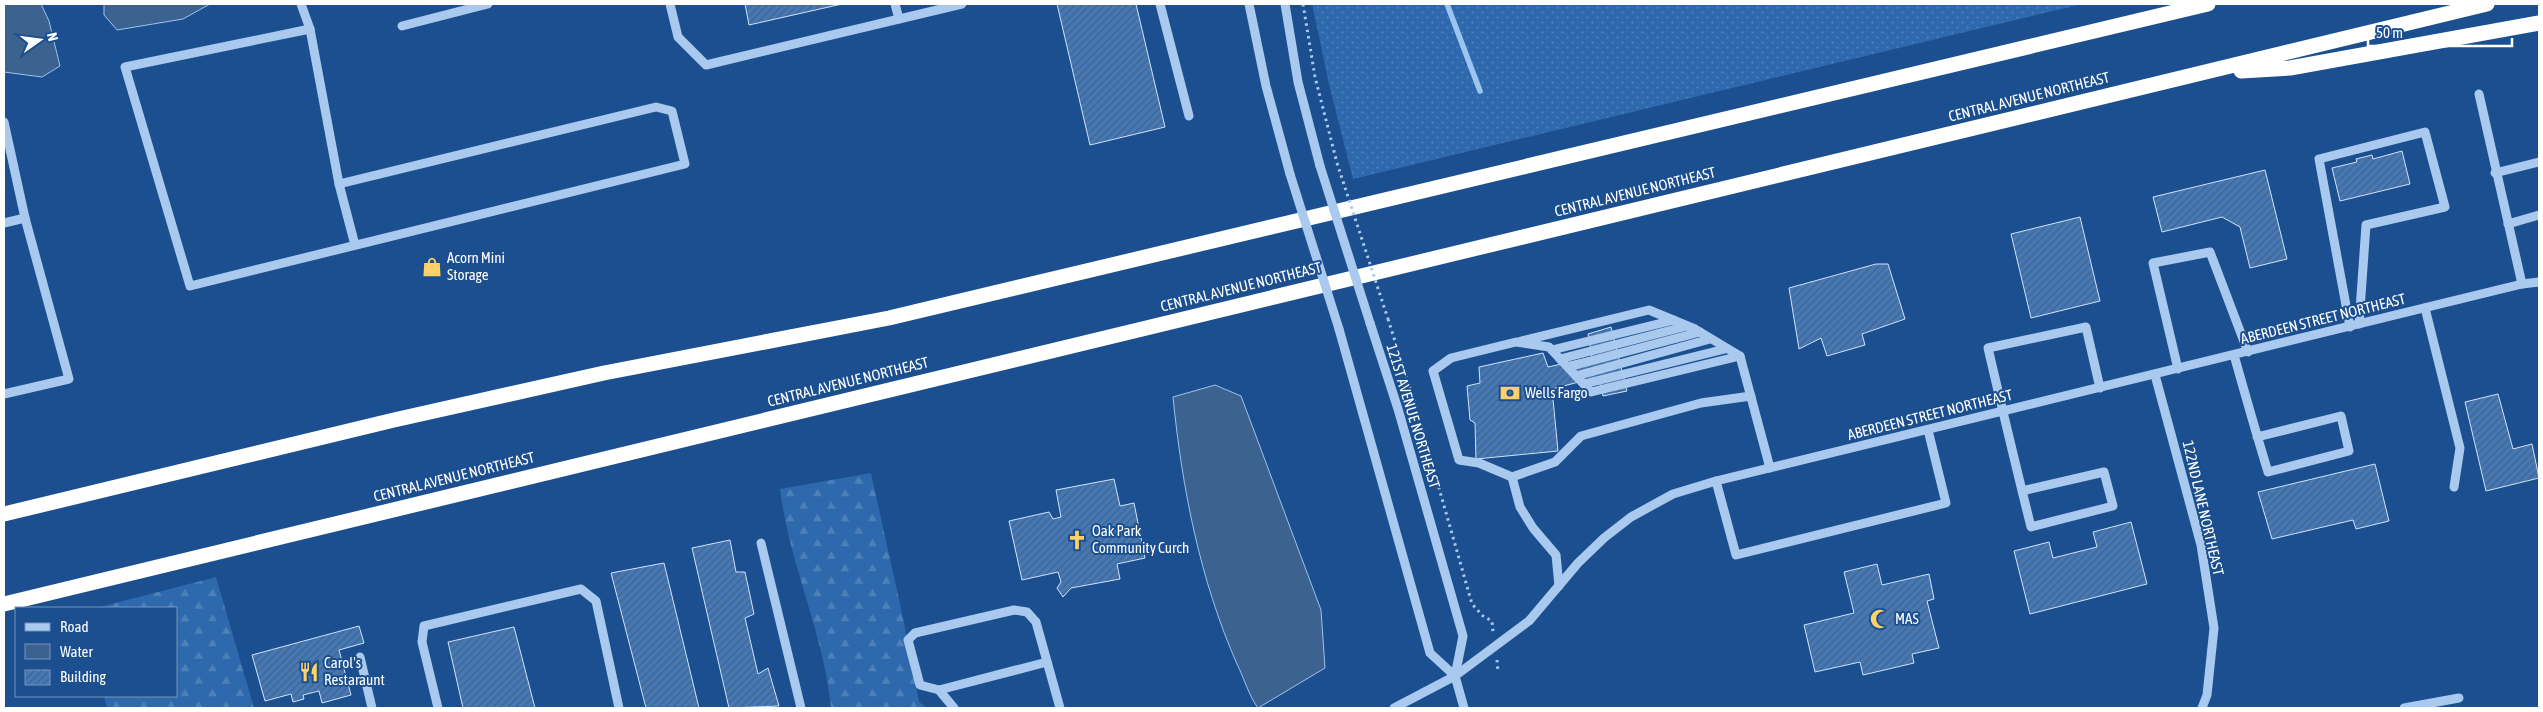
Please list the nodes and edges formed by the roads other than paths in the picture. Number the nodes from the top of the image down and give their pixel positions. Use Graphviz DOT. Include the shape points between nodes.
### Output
graph roads {
  1 [pos="301,4"];
  2 [pos="488,4"];
  3 [pos="670,4"];
  4 [pos="895,4"];
  5 [pos="962,4"];
  6 [pos="1160,4"];
  7 [pos="1249,4"];
  8 [pos="1285,4"];
  9 [pos="2208,4"];
  10 [pos="2487,4"];
  11 [pos="898,19"];
  12 [pos="2539,24"];
  13 [pos="402,26"];
  14 [pos="310,28"];
  15 [pos="2197,75"];
  16 [pos="2479,94"];
  17 [pos="1189,116"];
  18 [pos="4,122"];
  19 [pos="2539,162"];
  20 [pos="2495,173"];
  21 [pos="339,184"];
  22 [pos="2539,215"];
  23 [pos="25,218"];
  24 [pos="4,224"];
  25 [pos="2508,224"];
  26 [pos="355,245"];
  27 [pos="2539,282"];
  28 [pos="2522,284"];
  29 [pos="2424,308"];
  30 [pos="1674,320"];
  31 [pos="1688,326"];
  32 [pos="2355,326"];
  33 [pos="1700,332"];
  34 [pos="1710,339"];
  35 [pos="1516,342"];
  36 [pos="1725,349"];
  37 [pos="1552,350"];
  38 [pos="2248,352"];
  39 [pos="2234,355"];
  40 [pos="1740,356"];
  41 [pos="1560,359"];
  42 [pos="1568,367"];
  43 [pos="2178,369"];
  44 [pos="2155,375"];
  45 [pos="1576,376"];
  46 [pos="1584,384"];
  47 [pos="2100,388"];
  48 [pos="4,394"];
  49 [pos="1751,396"];
  50 [pos="2002,412"];
  51 [pos="1928,430"];
  52 [pos="2257,437"];
  53 [pos="1770,468"];
  54 [pos="1512,476"];
  55 [pos="1716,481"];
  56 [pos="2454,487"];
  57 [pos="2022,492"];
  58 [pos="4,514"];
  59 [pos="761,543"];
  60 [pos="1558,586"];
  61 [pos="4,604"];
  62 [pos="360,657"];
  63 [pos="1047,662"];
  64 [pos="1454,676"];
  65 [pos="939,690"];
  66 [pos="2459,698"];
  67 [pos="372,708"];
  68 [pos="438,708"];
  69 [pos="619,708"];
  70 [pos="801,708"];
  71 [pos="954,708"];
  72 [pos="1060,708"];
  73 [pos="1394,708"];
  74 [pos="1464,708"];
  75 [pos="2202,708"];
  76 [pos="2404,708"];
  1 -- 14 [label="street"];
  2 -- 13 [label="street"];
  3 -- 11 [label="street" via="678,37 706,65"];
  4 -- 11 [label="street"];
  5 -- 11 [label="street"];
  6 -- 17 [label="street"];
  7 -- 64 [label="street, bridge" via="1266,86 1290,174 1339,329 1430,653"];
  8 -- 64 [label="street, 121ST AVENUE NORTHEAST, bridge" via="1298,82 1320,166 1398,408 1463,636"];
  9 -- 58 [label="highway" via="889,318 604,373"];
  10 -- 15 [label="highway, CENTRAL AVENUE NORTHEAST"];
  12 -- 15 [label="highway" via="2290,68"];
  14 -- 21 [label="street"];
  14 -- 26 [label="street" via="125,66 190,286"];
  15 -- 61 [label="highway, CENTRAL AVENUE NORTHEAST"];
  16 -- 20 [label="street"];
  18 -- 23 [label="street"];
  19 -- 20 [label="street"];
  20 -- 25 [label="street"];
  21 -- 26 [label="street"];
  21 -- 26 [label="street" via="656,107 672,111 685,164"];
  22 -- 25 [label="street"];
  23 -- 24 [label="street"];
  23 -- 48 [label="street" via="69,379"];
  25 -- 28 [label="street"];
  27 -- 28 [label="street, ABERDEEN STREET NORTHEAST"];
  28 -- 29 [label="street, ABERDEEN STREET NORTHEAST"];
  29 -- 32 [label="street, ABERDEEN STREET NORTHEAST"];
  29 -- 56 [label="street" via="2460,448"];
  30 -- 31 [label="street"];
  30 -- 35 [label="street" via="1650,310"];
  30 -- 37 [label="street"];
  31 -- 33 [label="street"];
  31 -- 41 [label="street"];
  32 -- 32 [label="street" via="2366,225 2444,207 2425,132 2319,159"];
  32 -- 38 [label="street, ABERDEEN STREET NORTHEAST"];
  33 -- 34 [label="street"];
  33 -- 42 [label="street"];
  34 -- 36 [label="street"];
  34 -- 45 [label="street"];
  35 -- 37 [label="street"];
  35 -- 54 [label="street" via="1450,358 1433,371 1458,460 1479,463"];
  36 -- 40 [label="street"];
  36 -- 46 [label="street"];
  37 -- 41 [label="street"];
  38 -- 39 [label="street, ABERDEEN STREET NORTHEAST"];
  38 -- 43 [label="street" via="2210,252 2154,263"];
  39 -- 43 [label="street, ABERDEEN STREET NORTHEAST"];
  39 -- 52 [label="street"];
  40 -- 46 [label="street" via="1591,392"];
  40 -- 49 [label="street"];
  41 -- 42 [label="street"];
  42 -- 45 [label="street"];
  43 -- 44 [label="street, ABERDEEN STREET NORTHEAST"];
  44 -- 47 [label="street, ABERDEEN STREET NORTHEAST"];
  44 -- 75 [label="street, 122ND LANE NORTHEAST" via="2201,545 2214,628 2207,695"];
  45 -- 46 [label="street"];
  47 -- 50 [label="street, ABERDEEN STREET NORTHEAST"];
  47 -- 50 [label="street" via="2086,326 1988,348"];
  49 -- 53 [label="street"];
  49 -- 54 [label="street" via="1701,403 1581,436 1555,462"];
  50 -- 51 [label="street, ABERDEEN STREET NORTHEAST"];
  50 -- 57 [label="street"];
  51 -- 53 [label="street, ABERDEEN STREET NORTHEAST"];
  51 -- 55 [label="street" via="1946,503 1736,555"];
  52 -- 52 [label="street" via="2268,472 2349,451 2341,416"];
  53 -- 55 [label="street, ABERDEEN STREET NORTHEAST"];
  54 -- 60 [label="street" via="1520,507 1556,555"];
  55 -- 60 [label="street, ABERDEEN STREET NORTHEAST" via="1673,494 1631,516 1604,538"];
  57 -- 57 [label="street" via="2031,527 2113,506 2104,472"];
  59 -- 70 [label="street"];
  60 -- 64 [label="street, ABERDEEN STREET NORTHEAST" via="1529,621"];
  62 -- 67 [label="street"];
  63 -- 65 [label="street"];
  63 -- 65 [label="street" via="1036,622 1027,612 1014,610 915,633 908,640 920,685"];
  63 -- 72 [label="street"];
  64 -- 73 [label="street, ABERDEEN STREET NORTHEAST"];
  64 -- 74 [label="street"];
  65 -- 71 [label="street"];
  66 -- 76 [label="street"];
  68 -- 69 [label="street" via="422,642 424,626 580,589 596,601"];
}
